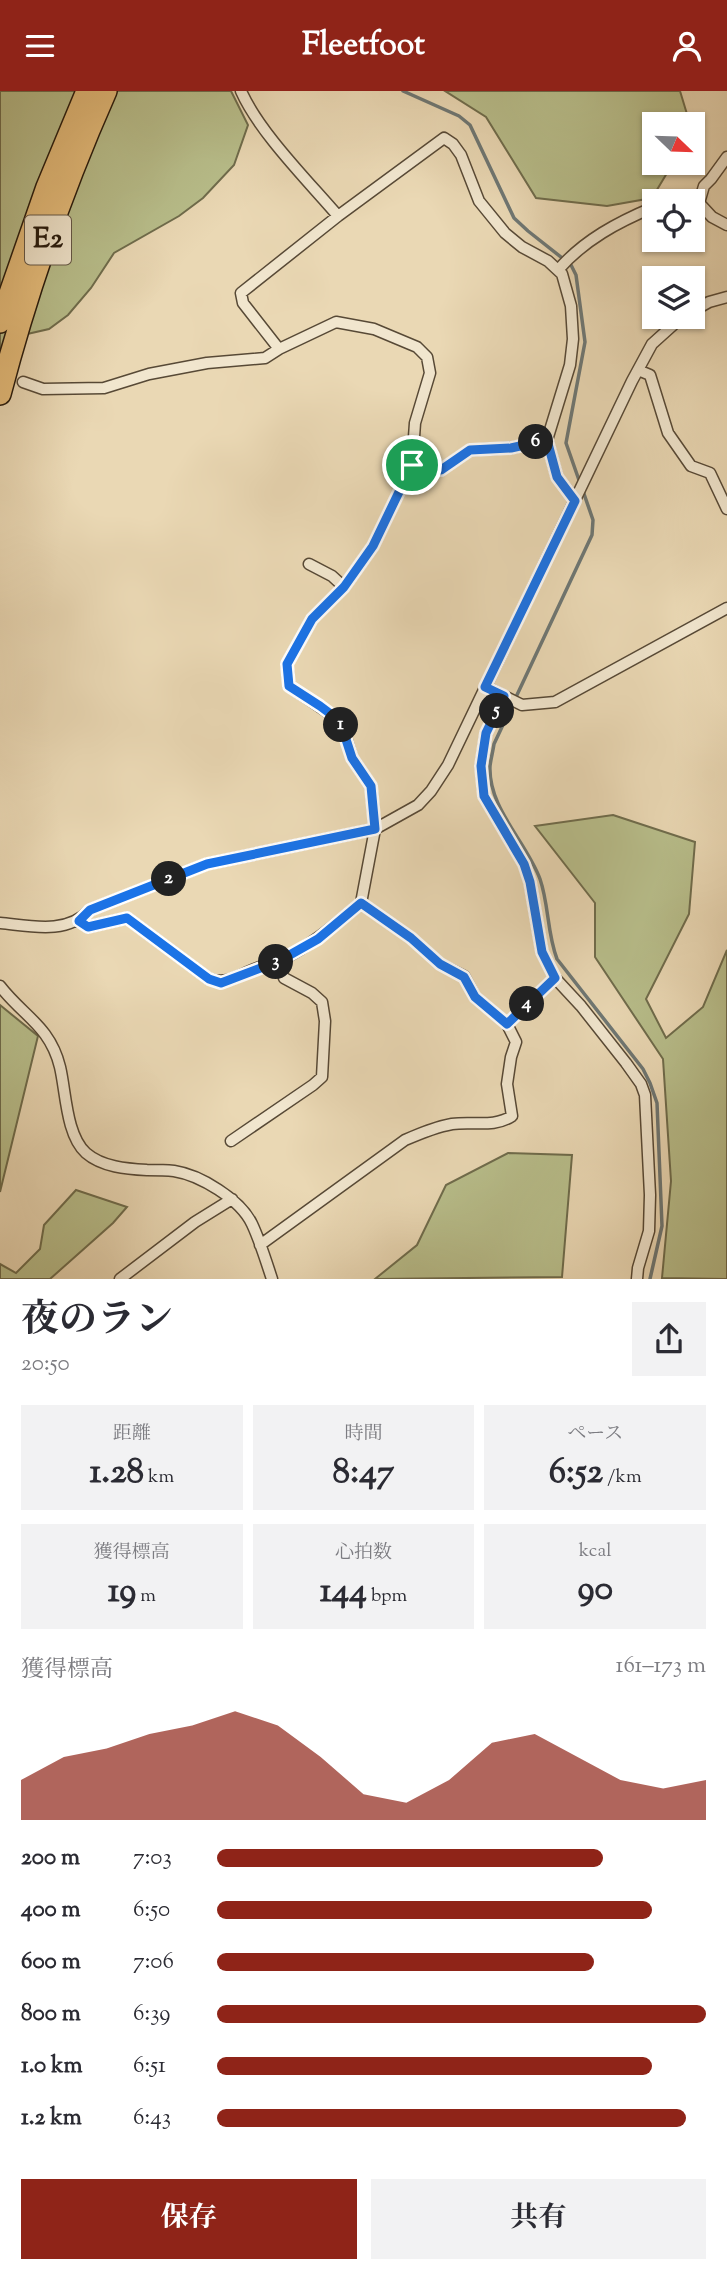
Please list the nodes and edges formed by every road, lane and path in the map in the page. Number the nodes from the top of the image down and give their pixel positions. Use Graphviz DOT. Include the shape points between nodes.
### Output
graph roads {
  1 [pos="87,91"];
  2 [pos="106,91"];
  3 [pos="241,91"];
  4 [pos="727,157"];
  5 [pos="703,189"];
  6 [pos="705,211"];
  7 [pos="642,212"];
  8 [pos="338,216"];
  9 [pos="727,225"];
  10 [pos="558,270"];
  11 [pos="727,297"];
  12 [pos="705,304"];
  13 [pos="0,322"];
  14 [pos="669,329"];
  15 [pos="279,349"];
  16 [pos="638,370"];
  17 [pos="23,382"];
  18 [pos="0,394"];
  19 [pos="547,440"];
  20 [pos="412,465"];
  21 [pos="575,501"];
  22 [pos="727,509"];
  23 [pos="309,564"];
  24 [pos="344,587"];
  25 [pos="727,608"];
  26 [pos="485,687"];
  27 [pos="504,696"];
  28 [pos="467,725"];
  29 [pos="486,733"];
  30 [pos="375,829"];
  31 [pos="361,903"];
  32 [pos="79,921"];
  33 [pos="0,923"];
  34 [pos="279,961"];
  35 [pos="555,978"];
  36 [pos="0,986"];
  37 [pos="507,1024"];
  38 [pos="231,1141"];
  39 [pos="232,1199"];
  40 [pos="251,1223"];
  41 [pos="273,1233"];
  42 [pos="260,1245"];
  43 [pos="120,1279"];
  44 [pos="272,1279"];
  45 [pos="637,1279"];
  1 -- 13 [label="highway, E2" via="47,187"];
  2 -- 18 [label="highway, E2" via="56,218"];
  3 -- 8 [label="street" via="264,129"];
  4 -- 5 [label="street"];
  6 -- 9 [label="street"];
  7 -- 10 [label="street" via="569,256"];
  8 -- 10 [label="street" via="444,138 461,155 479,201 505,233"];
  8 -- 15 [label="street" via="241,293 243,303"];
  10 -- 19 [label="street" via="571,306 573,339 570,365"];
  11 -- 12 [label="street"];
  14 -- 16 [label="street" via="652,344"];
  15 -- 17 [label="street" via="265,358 207,363 104,389 43,389"];
  15 -- 20 [label="street" via="336,322 374,330 417,347 427,356 430,373 415,423"];
  16 -- 21 [label="street"];
  16 -- 22 [label="street" via="650,375 668,433 691,466 710,473"];
  19 -- 20 [label="street" via="470,450 441,470"];
  19 -- 21 [label="street" via="557,477"];
  20 -- 24 [label="street" via="373,546"];
  21 -- 26 [label="street"];
  23 -- 24 [label="street"];
  24 -- 30 [label="street" via="312,619 287,664 289,686 342,727 352,758 371,786"];
  25 -- 27 [label="street" via="555,702 522,705"];
  26 -- 27 [label="street"];
  26 -- 28 [label="street"];
  27 -- 29 [label="street"];
  28 -- 29 [label="street"];
  28 -- 30 [label="street" via="431,791 418,805"];
  29 -- 35 [label="street" via="481,766 484,796 524,864 542,952"];
  30 -- 31 [label="street"];
  30 -- 32 [label="street" via="207,864 90,910"];
  31 -- 34 [label="street" via="318,939"];
  31 -- 37 [label="street" via="464,977 475,997"];
  32 -- 33 [label="street" via="48,928"];
  32 -- 34 [label="street" via="88,927 127,918 209,979 221,983"];
  34 -- 38 [label="street" via="284,978 322,1002 322,1077"];
  35 -- 37 [label="street"];
  35 -- 45 [label="street" via="626,1063 645,1095 650,1219"];
  36 -- 39 [label="street" via="43,1029 52,1046 70,1121 86,1153 124,1169 176,1171"];
  37 -- 41 [label="street" via="516,1042 507,1084 512,1116 503,1122 431,1128 405,1140"];
  39 -- 40 [label="street"];
  39 -- 43 [label="street"];
  40 -- 41 [label="street" via="257,1220"];
  40 -- 42 [label="street"];
  41 -- 42 [label="street"];
  42 -- 44 [label="street"];
}
